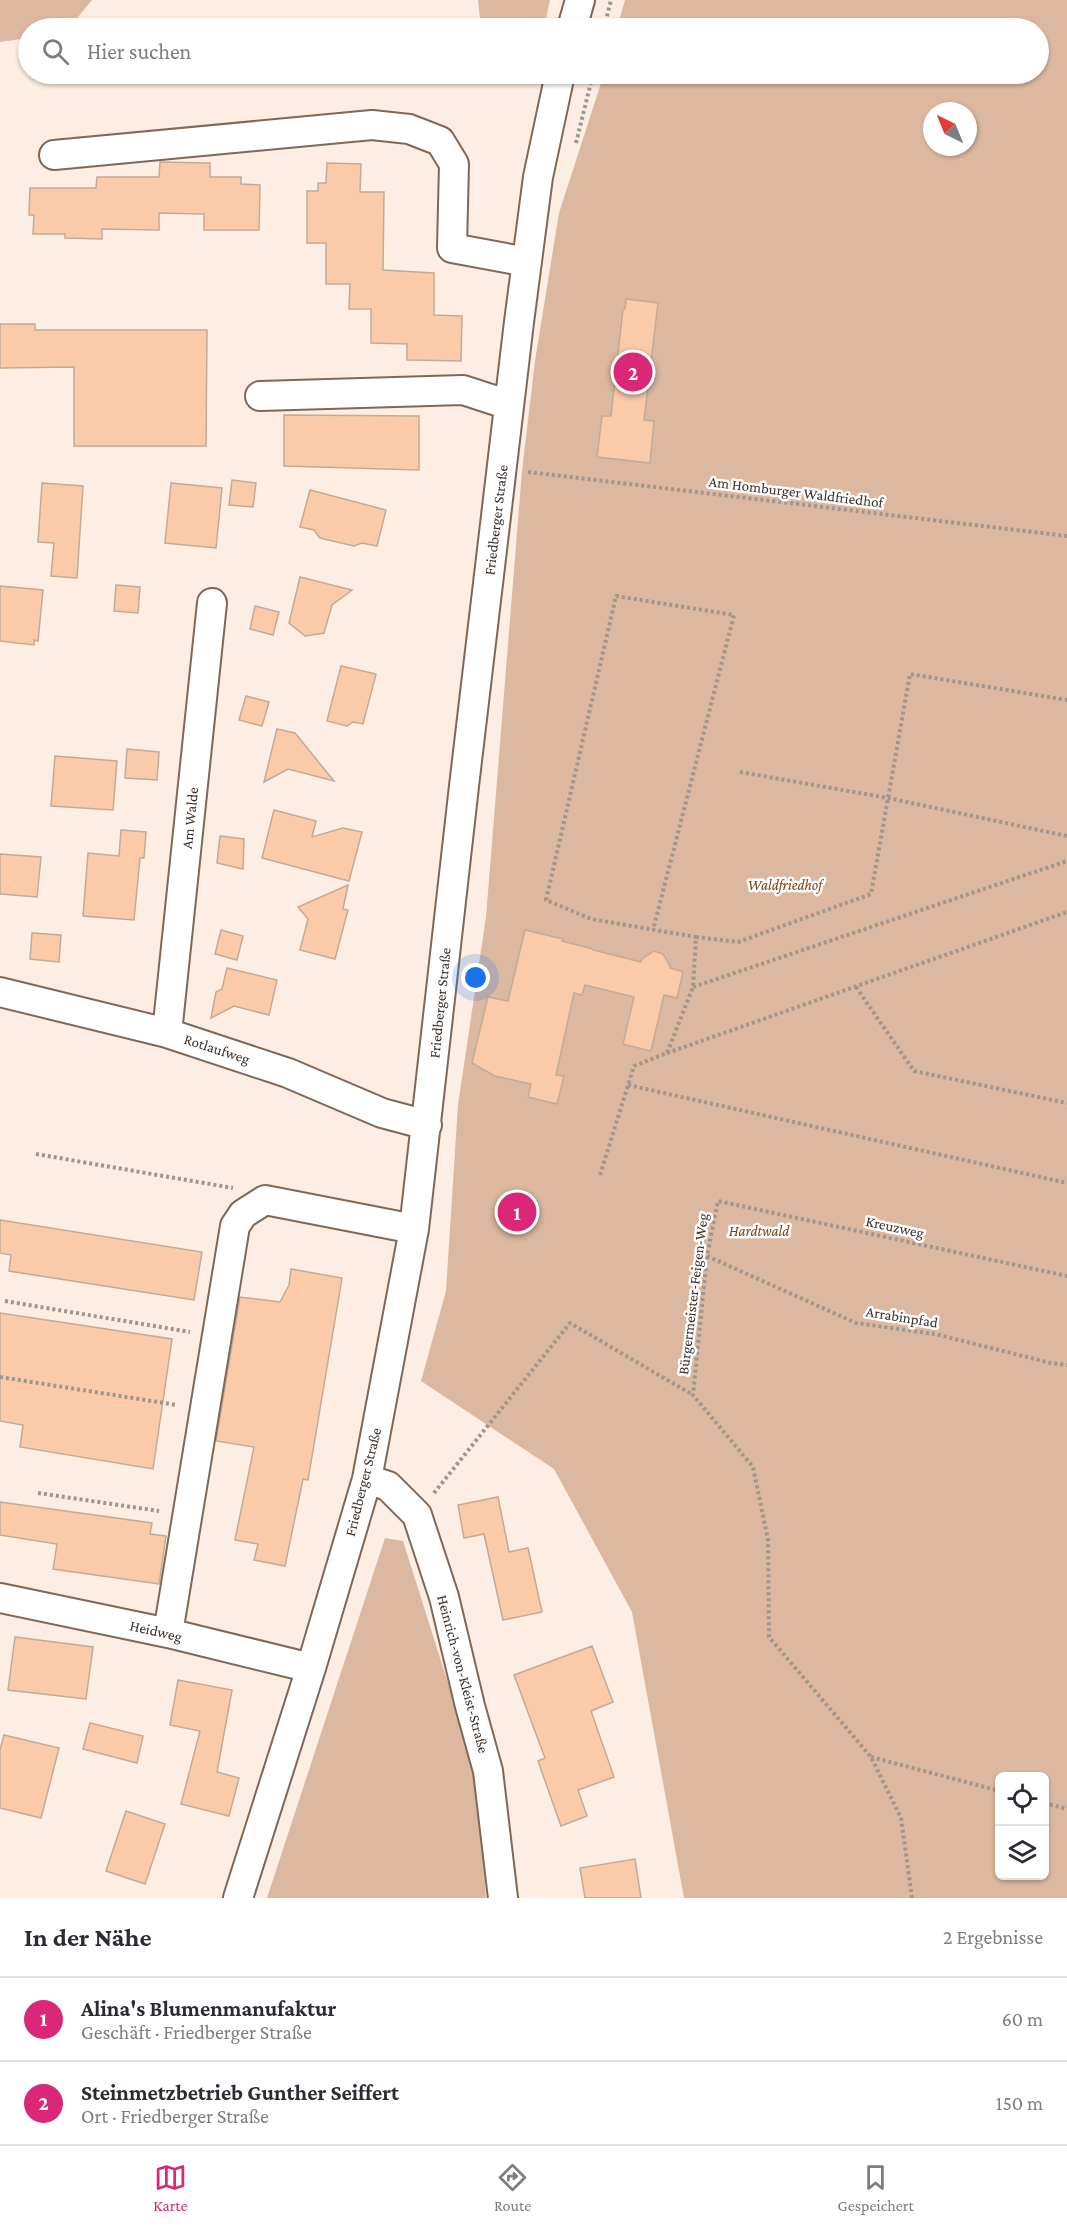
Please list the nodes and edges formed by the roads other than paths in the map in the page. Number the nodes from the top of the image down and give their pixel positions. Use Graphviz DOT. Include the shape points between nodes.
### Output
graph roads {
  1 [pos="580,0"];
  2 [pos="575,18"];
  3 [pos="558,84"];
  4 [pos="54,155"];
  5 [pos="527,262"];
  6 [pos="260,396"];
  7 [pos="509,405"];
  8 [pos="212,603"];
  9 [pos="0,992"];
  10 [pos="168,1033"];
  11 [pos="427,1125"];
  12 [pos="414,1229"];
  13 [pos="367,1479"];
  14 [pos="0,1598"];
  15 [pos="168,1633"];
  16 [pos="311,1668"];
  17 [pos="238,1898"];
  18 [pos="503,1898"];
  1 -- 2 [label="street"];
  3 -- 5 [label="street, Friedberger Straße" via="538,177"];
  4 -- 5 [label="street" via="372,125 409,129 440,141 454,164 452,248"];
  5 -- 7 [label="street, Friedberger Straße"];
  6 -- 7 [label="street" via="463,390"];
  7 -- 11 [label="street, Friedberger Straße"];
  8 -- 10 [label="street, Am Walde"];
  9 -- 10 [label="street, Rotlaufweg"];
  10 -- 11 [label="street, Rotlaufweg" via="288,1073 382,1113"];
  11 -- 12 [label="street, Friedberger Straße"];
  12 -- 13 [label="street, Friedberger Straße"];
  12 -- 15 [label="street" via="265,1200 243,1214 235,1226"];
  13 -- 16 [label="street, Friedberger Straße"];
  13 -- 18 [label="street, Heinrich-von-Kleist-Straße" via="388,1486 417,1515 444,1597 488,1771"];
  14 -- 15 [label="street, Heidweg"];
  15 -- 16 [label="street, Heidweg"];
  16 -- 17 [label="street, Friedberger Straße"];
}
